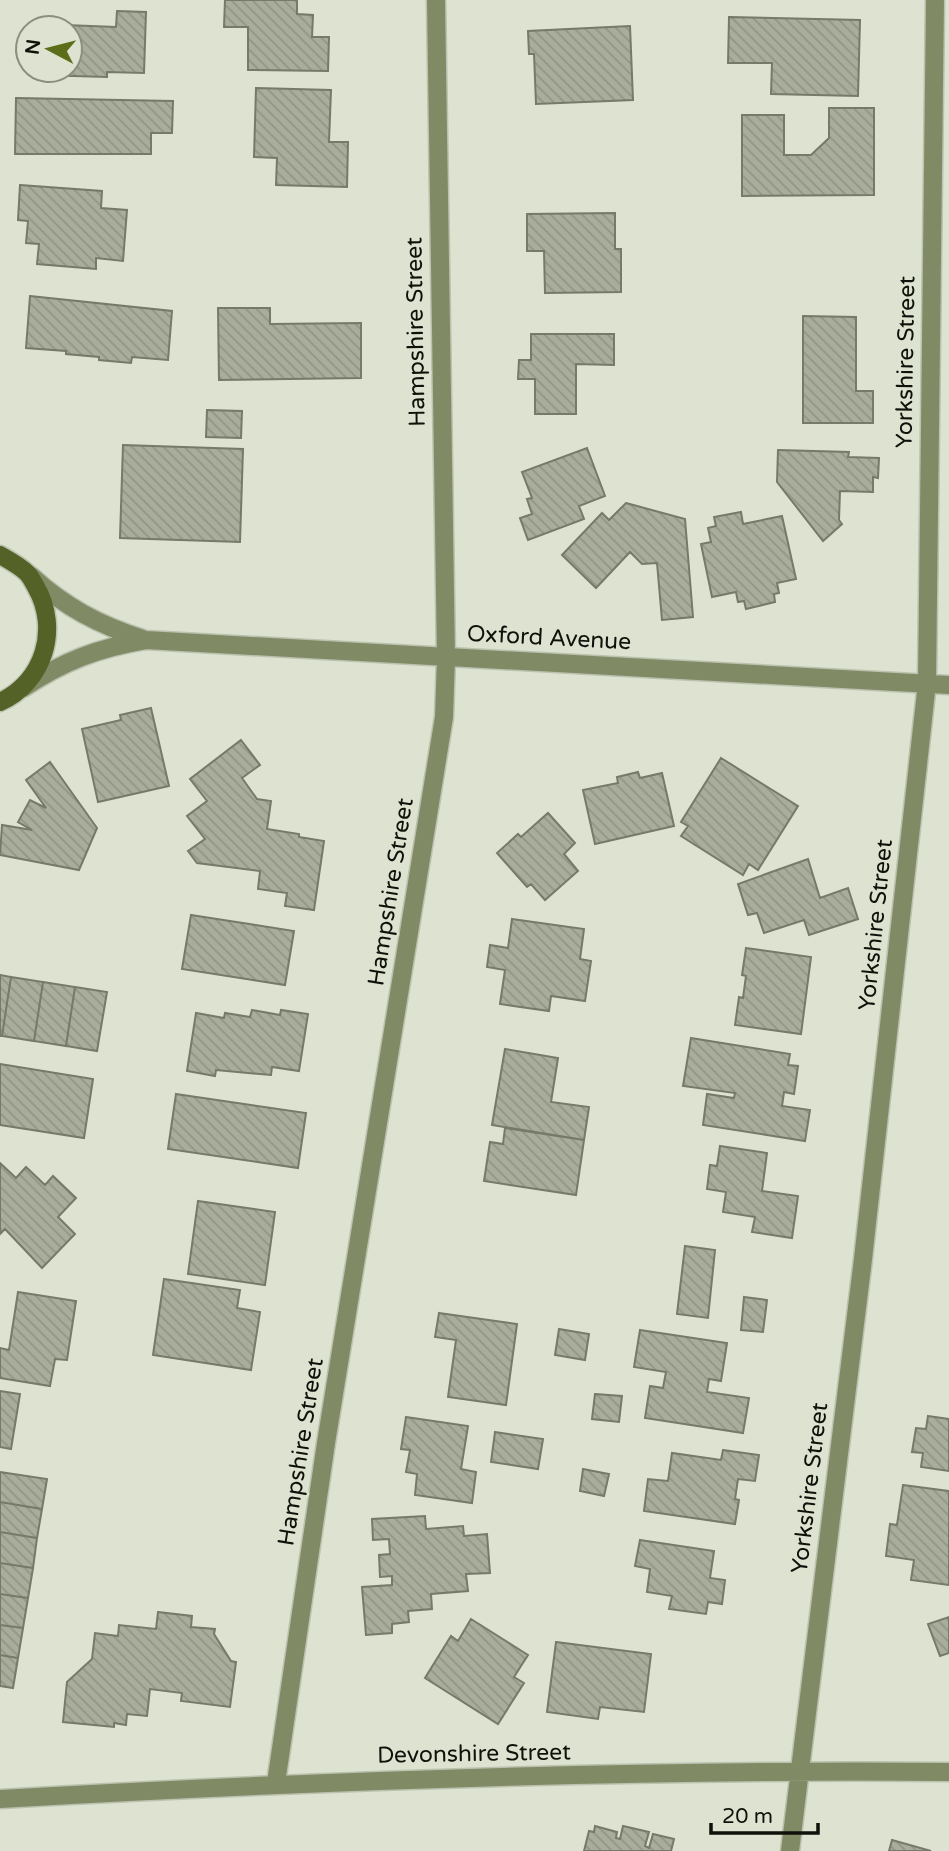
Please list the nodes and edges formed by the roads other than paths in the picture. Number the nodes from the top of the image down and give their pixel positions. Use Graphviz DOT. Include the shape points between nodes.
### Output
graph roads {
  1 [pos="436,0"];
  2 [pos="935,0"];
  3 [pos="4,556"];
  4 [pos="29,575"];
  5 [pos="146,640"];
  6 [pos="446,658"];
  7 [pos="927,683"];
  8 [pos="949,685"];
  9 [pos="21,690"];
  10 [pos="1,702"];
  11 [pos="800,1770"];
  12 [pos="949,1772"];
  13 [pos="276,1783"];
  14 [pos="0,1799"];
  15 [pos="790,1851"];
  1 -- 6 [label="street, Hampshire Street"];
  2 -- 7 [label="street, Yorkshire Street"];
  3 -- 4 [label="main road"];
  4 -- 5 [label="street, Oxford Avenue" via="83,616"];
  4 -- 9 [label="main road" via="44,604 47,636 39,666"];
  5 -- 6 [label="street, Oxford Avenue"];
  5 -- 9 [label="street, Oxford Avenue" via="80,656"];
  6 -- 7 [label="street, Oxford Avenue"];
  6 -- 13 [label="street, Hampshire Street" via="444,717 328,1430"];
  7 -- 8 [label="street, Oxford Avenue"];
  7 -- 11 [label="street, Yorkshire Street"];
  9 -- 10 [label="main road"];
  11 -- 12 [label="street, Devonshire Street"];
  11 -- 13 [label="street, Devonshire Street"];
  11 -- 15 [label="street, Yorkshire Street"];
  13 -- 14 [label="street, Devonshire Street"];
}
